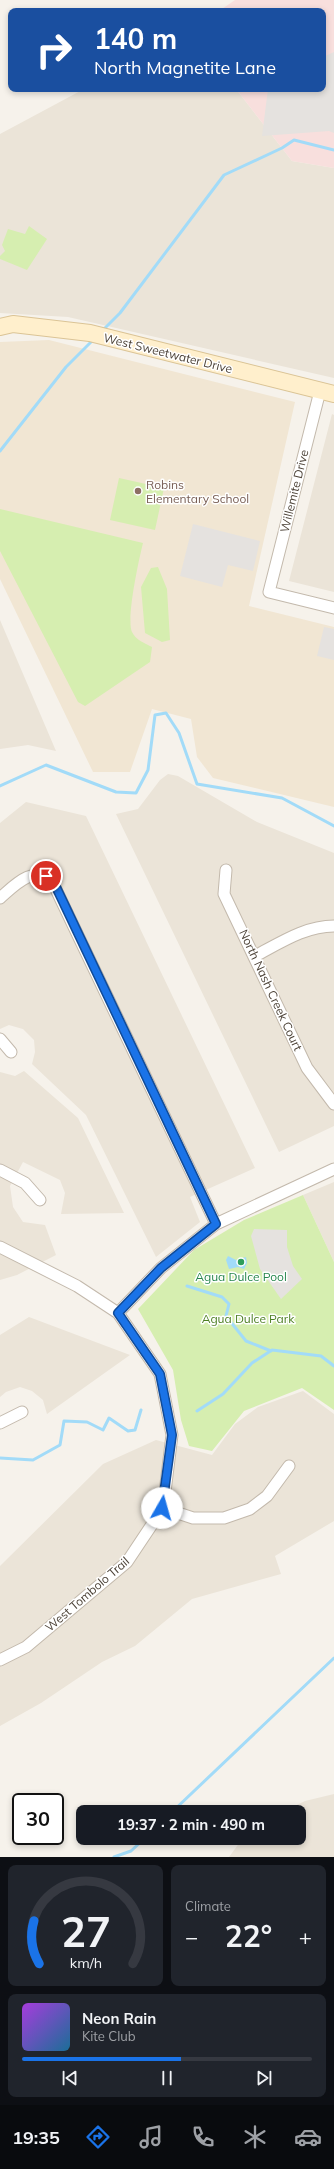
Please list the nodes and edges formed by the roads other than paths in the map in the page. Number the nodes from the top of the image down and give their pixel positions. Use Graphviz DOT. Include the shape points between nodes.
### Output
graph roads {
  1 [pos="0,327"];
  2 [pos="327,393"];
  3 [pos="334,608"];
  4 [pos="226,870"];
  5 [pos="0,898"];
  6 [pos="334,926"];
  7 [pos="255,956"];
  8 [pos="0,1039"];
  9 [pos="11,1052"];
  10 [pos="334,1104"];
  11 [pos="334,1169"];
  12 [pos="0,1170"];
  13 [pos="40,1200"];
  14 [pos="216,1224"];
  15 [pos="0,1247"];
  16 [pos="118,1313"];
  17 [pos="22,1412"];
  18 [pos="0,1423"];
  19 [pos="289,1466"];
  20 [pos="162,1508"];
  21 [pos="0,1660"];
  1 -- 2 [label="street, West Sweetwater Drive" via="13,324 90,334"];
  2 -- 3 [label="street, Willemite Drive" via="269,592"];
  4 -- 7 [label="street, North Nash Creek Court" via="224,894"];
  5 -- 14 [label="street" via="21,880 42,871 52,881"];
  6 -- 7 [label="street" via="323,926 299,933"];
  7 -- 10 [label="street, North Nash Creek Court" via="307,1068"];
  8 -- 9 [label="street"];
  11 -- 14 [label="street"];
  12 -- 13 [label="street" via="25,1183"];
  14 -- 16 [label="street" via="161,1268"];
  15 -- 16 [label="street" via="77,1286"];
  16 -- 20 [label="street, West Tombolo Trail" via="160,1374 172,1435"];
  17 -- 18 [label="street"];
  19 -- 20 [label="street" via="267,1496 250,1509 224,1518 193,1518"];
  20 -- 21 [label="street, West Tombolo Trail" via="127,1562 26,1647"];
}
